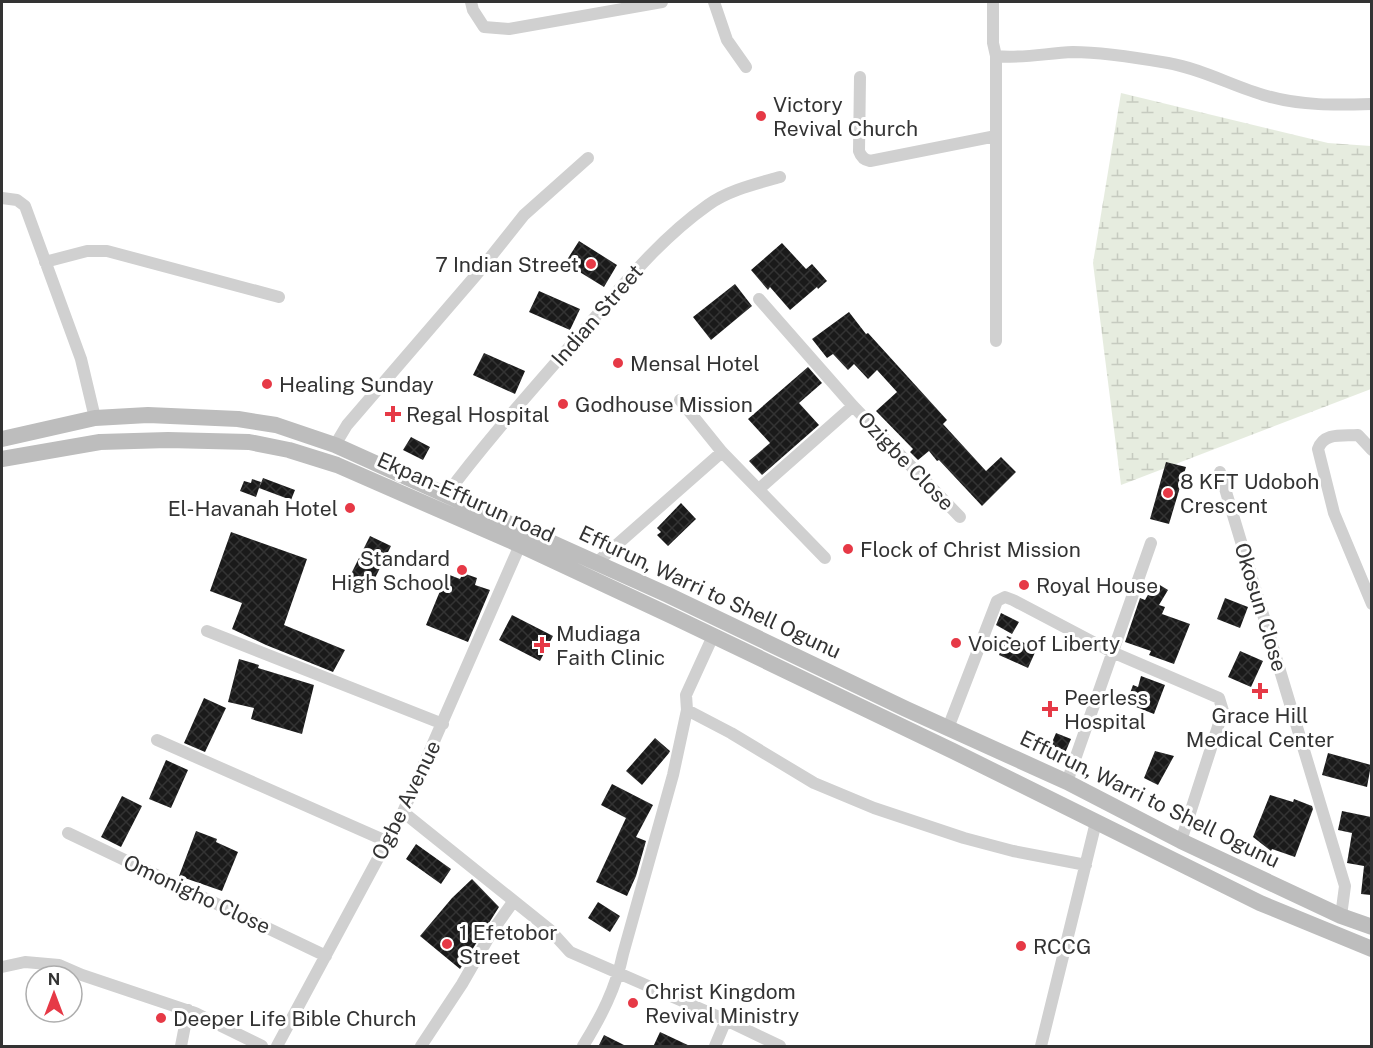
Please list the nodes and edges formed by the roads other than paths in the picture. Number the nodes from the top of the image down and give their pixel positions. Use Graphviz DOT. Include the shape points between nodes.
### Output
graph roads {
  1 [pos="471,2"];
  2 [pos="662,2"];
  3 [pos="714,2"];
  4 [pos="993,2"];
  5 [pos="996,56"];
  6 [pos="746,67"];
  7 [pos="860,77"];
  8 [pos="1371,104"];
  9 [pos="996,136"];
  10 [pos="588,158"];
  11 [pos="780,177"];
  12 [pos="2,198"];
  13 [pos="45,262"];
  14 [pos="279,297"];
  15 [pos="759,299"];
  16 [pos="996,341"];
  17 [pos="680,400"];
  18 [pos="853,406"];
  19 [pos="95,418"];
  20 [pos="2,439"];
  21 [pos="334,445"];
  22 [pos="1371,450"];
  23 [pos="722,452"];
  24 [pos="2,459"];
  25 [pos="1220,472"];
  26 [pos="759,489"];
  27 [pos="446,495"];
  28 [pos="960,517"];
  29 [pos="1151,543"];
  30 [pos="520,545"];
  31 [pos="825,558"];
  32 [pos="596,564"];
  33 [pos="1371,604"];
  34 [pos="207,631"];
  35 [pos="713,636"];
  36 [pos="1112,652"];
  37 [pos="687,710"];
  38 [pos="443,724"];
  39 [pos="948,728"];
  40 [pos="157,740"];
  41 [pos="1067,782"];
  42 [pos="403,812"];
  43 [pos="1096,822"];
  44 [pos="68,833"];
  45 [pos="386,841"];
  46 [pos="1181,841"];
  47 [pos="1086,865"];
  48 [pos="513,902"];
  49 [pos="1341,915"];
  50 [pos="1371,927"];
  51 [pos="1371,949"];
  52 [pos="326,956"];
  53 [pos="2,967"];
  54 [pos="619,972"];
  55 [pos="188,1010"];
  56 [pos="726,1020"];
  57 [pos="180,1047"];
  58 [pos="262,1047"];
  59 [pos="277,1047"];
  60 [pos="422,1047"];
  61 [pos="583,1047"];
  62 [pos="715,1047"];
  63 [pos="780,1047"];
  64 [pos="1041,1047"];
  1 -- 2 [label="street" via="484,27 509,29"];
  3 -- 6 [label="street" via="727,40"];
  4 -- 5 [label="street"];
  5 -- 8 [label="street" via="1074,52 1122,57 1181,66 1250,91 1302,104"];
  5 -- 9 [label="street"];
  7 -- 9 [label="street" via="860,152 867,160"];
  9 -- 16 [label="street"];
  10 -- 21 [label="street" via="524,215"];
  11 -- 27 [label="street, Indian Street" via="737,190 710,204 641,263"];
  12 -- 13 [label="street" via="18,200 25,206"];
  13 -- 14 [label="street" via="87,251 107,251"];
  13 -- 19 [label="street" via="81,359"];
  15 -- 18 [label="street, Ozigbe Close"];
  17 -- 23 [label="street"];
  18 -- 26 [label="street, Ozigbe Close"];
  18 -- 28 [label="street, Ozigbe Close"];
  19 -- 20 [label="main road, Effurun, Warri to Shell Ogunu"];
  19 -- 21 [label="main road, Effurun, Warri to Shell Ogunu" via="148,415 237,419 276,425"];
  21 -- 27 [label="main road, Effurun, Warri to Shell Ogunu"];
  22 -- 33 [label="street" via="1358,435 1328,437 1318,449 1334,513"];
  23 -- 26 [label="street"];
  23 -- 32 [label="street"];
  24 -- 30 [label="main road, Ekpan-Effurun road" via="100,442 249,442 337,465"];
  25 -- 49 [label="street, Okosun Close" via="1345,886"];
  26 -- 31 [label="street"];
  27 -- 32 [label="main road, Effurun, Warri to Shell Ogunu"];
  29 -- 36 [label="street"];
  30 -- 35 [label="main road, Ekpan-Effurun road"];
  30 -- 38 [label="street, Ogbe Avenue"];
  32 -- 39 [label="main road, Effurun, Warri to Shell Ogunu"];
  34 -- 38 [label="street"];
  35 -- 37 [label="street" via="686,695"];
  35 -- 43 [label="main road, Ekpan-Effurun road"];
  36 -- 39 [label="street" via="1013,600 997,600"];
  36 -- 41 [label="street"];
  36 -- 46 [label="street" via="1219,698 1222,704"];
  37 -- 47 [label="street" via="814,783 874,808 964,838"];
  37 -- 54 [label="street"];
  38 -- 42 [label="street, Ogbe Avenue"];
  39 -- 41 [label="main road, Effurun, Warri to Shell Ogunu"];
  40 -- 45 [label="street"];
  41 -- 46 [label="main road, Effurun, Warri to Shell Ogunu"];
  42 -- 45 [label="street, Ogbe Avenue"];
  42 -- 48 [label="street"];
  43 -- 47 [label="street"];
  43 -- 51 [label="main road, Ekpan-Effurun road" via="1260,903"];
  44 -- 52 [label="street, Omonigho Close"];
  45 -- 52 [label="street, Ogbe Avenue"];
  46 -- 49 [label="main road, Effurun, Warri to Shell Ogunu"];
  47 -- 64 [label="street"];
  48 -- 54 [label="street" via="550,930 570,952"];
  48 -- 60 [label="street"];
  49 -- 50 [label="main road, Effurun, Warri to Shell Ogunu"];
  52 -- 59 [label="street, Ogbe Avenue"];
  53 -- 55 [label="street" via="25,962 59,965"];
  54 -- 56 [label="street"];
  54 -- 61 [label="street" via="603,1014"];
  55 -- 57 [label="street"];
  55 -- 58 [label="street"];
  56 -- 62 [label="street"];
  56 -- 63 [label="street"];
}
